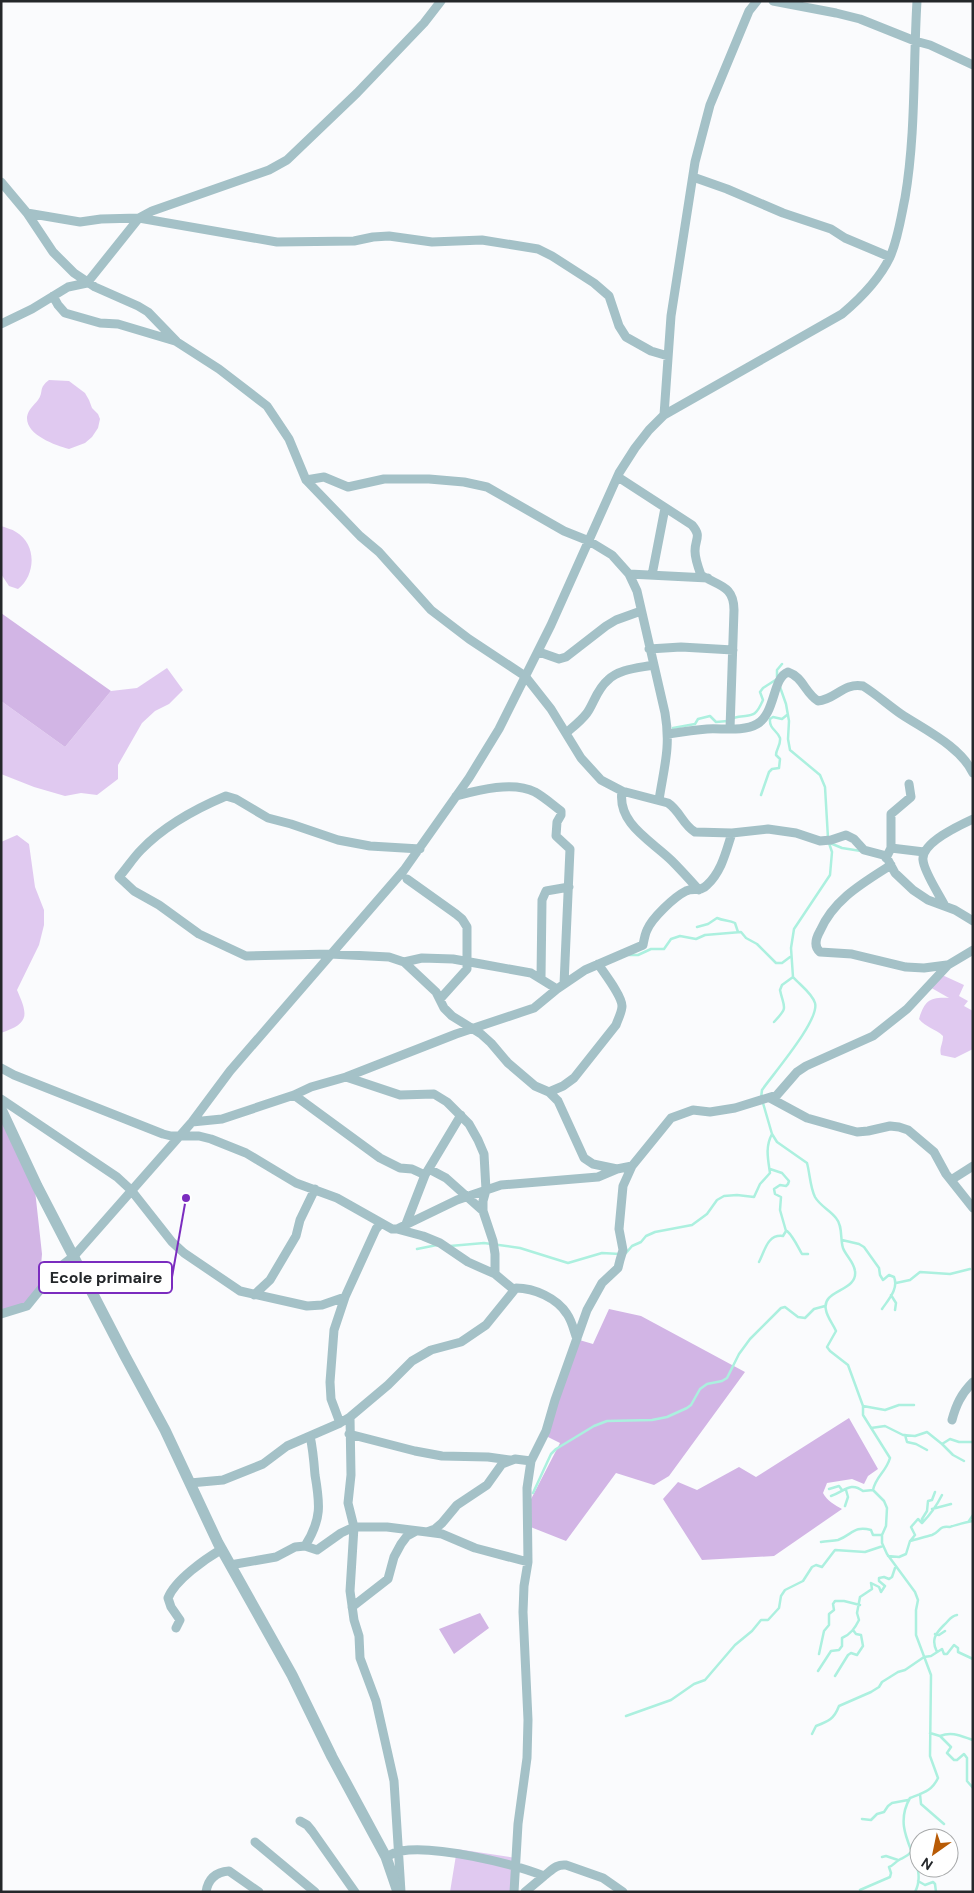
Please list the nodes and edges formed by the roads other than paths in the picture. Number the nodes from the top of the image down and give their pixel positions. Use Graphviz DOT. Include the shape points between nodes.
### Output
graph roads {
  1 [pos="441,1"];
  2 [pos="757,1"];
  3 [pos="773,1"];
  4 [pos="917,1"];
  5 [pos="915,41"];
  6 [pos="973,65"];
  7 [pos="693,177"];
  8 [pos="1,182"];
  9 [pos="27,213"];
  10 [pos="139,218"];
  11 [pos="890,256"];
  12 [pos="87,282"];
  13 [pos="53,296"];
  14 [pos="1,324"];
  15 [pos="177,342"];
  16 [pos="668,356"];
  17 [pos="664,415"];
  18 [pos="618,477"];
  19 [pos="306,480"];
  20 [pos="665,508"];
  21 [pos="589,541"];
  22 [pos="630,574"];
  23 [pos="652,575"];
  24 [pos="708,578"];
  25 [pos="641,611"];
  26 [pos="649,649"];
  27 [pos="733,650"];
  28 [pos="539,652"];
  29 [pos="653,665"];
  30 [pos="525,676"];
  31 [pos="730,729"];
  32 [pos="566,733"];
  33 [pos="668,734"];
  34 [pos="970,762"];
  35 [pos="973,773"];
  36 [pos="909,784"];
  37 [pos="622,791"];
  38 [pos="456,796"];
  39 [pos="659,800"];
  40 [pos="973,819"];
  41 [pos="732,833"];
  42 [pos="891,848"];
  43 [pos="420,849"];
  44 [pos="924,852"];
  45 [pos="888,862"];
  46 [pos="407,879"];
  47 [pos="569,886"];
  48 [pos="698,890"];
  49 [pos="944,906"];
  50 [pos="973,921"];
  51 [pos="973,950"];
  52 [pos="330,954"];
  53 [pos="467,961"];
  54 [pos="404,962"];
  55 [pos="598,964"];
  56 [pos="948,965"];
  57 [pos="541,978"];
  58 [pos="560,987"];
  59 [pos="440,999"];
  60 [pos="473,1028"];
  61 [pos="1,1068"];
  62 [pos="346,1077"];
  63 [pos="548,1092"];
  64 [pos="294,1095"];
  65 [pos="770,1098"];
  66 [pos="1,1099"];
  67 [pos="1,1109"];
  68 [pos="461,1115"];
  69 [pos="192,1122"];
  70 [pos="180,1136"];
  71 [pos="632,1166"];
  72 [pos="973,1166"];
  73 [pos="617,1169"];
  74 [pos="427,1172"];
  75 [pos="951,1180"];
  76 [pos="315,1189"];
  77 [pos="131,1190"];
  78 [pos="486,1190"];
  79 [pos="466,1197"];
  80 [pos="973,1208"];
  81 [pos="483,1212"];
  82 [pos="381,1223"];
  83 [pos="406,1224"];
  84 [pos="397,1229"];
  85 [pos="74,1256"];
  86 [pos="495,1274"];
  87 [pos="513,1289"];
  88 [pos="254,1295"];
  89 [pos="345,1297"];
  90 [pos="1,1314"];
  91 [pos="577,1340"];
  92 [pos="973,1382"];
  93 [pos="350,1417"];
  94 [pos="952,1420"];
  95 [pos="340,1423"];
  96 [pos="349,1434"];
  97 [pos="310,1436"];
  98 [pos="510,1460"];
  99 [pos="531,1461"];
  100 [pos="190,1483"];
  101 [pos="354,1527"];
  102 [pos="416,1530"];
  103 [pos="427,1532"];
  104 [pos="305,1546"];
  105 [pos="222,1549"];
  106 [pos="528,1562"];
  107 [pos="230,1565"];
  108 [pos="352,1607"];
  109 [pos="176,1628"];
  110 [pos="300,1821"];
  111 [pos="255,1842"];
  112 [pos="399,1851"];
  113 [pos="386,1857"];
  114 [pos="516,1868"];
  115 [pos="544,1876"];
  116 [pos="396,1891"];
  117 [pos="206,1892"];
  118 [pos="259,1892"];
  119 [pos="316,1892"];
  120 [pos="355,1892"];
  121 [pos="514,1892"];
  122 [pos="525,1892"];
  123 [pos="623,1892"];
  1 -- 10 [label="street" via="357,93 286,160 269,170"];
  2 -- 7 [label="street" via="749,11 710,105"];
  3 -- 5 [label="street" via="836,12"];
  4 -- 5 [label="street"];
  5 -- 6 [label="street"];
  5 -- 11 [label="street" via="911,161"];
  7 -- 11 [label="street" via="782,213 831,228 845,238"];
  7 -- 16 [label="street" via="673,298"];
  8 -- 9 [label="street"];
  9 -- 10 [label="street" via="80,222"];
  9 -- 12 [label="street" via="57,258"];
  10 -- 12 [label="street"];
  10 -- 16 [label="street" via="277,242 354,241 389,236 432,242 482,240 538,249 603,290 609,296 619,326 626,336 651,351"];
  11 -- 17 [label="street" via="863,296 842,314"];
  12 -- 13 [label="street"];
  12 -- 15 [label="street" via="138,306"];
  13 -- 14 [label="street"];
  13 -- 15 [label="street" via="65,313 100,323 118,324"];
  15 -- 19 [label="street" via="267,406 289,439"];
  16 -- 17 [label="street"];
  17 -- 18 [label="street" via="649,430"];
  18 -- 20 [label="street"];
  18 -- 21 [label="street"];
  19 -- 21 [label="street" via="324,477 348,487 384,479 464,482 487,487 564,531"];
  19 -- 30 [label="street" via="379,552 431,610"];
  20 -- 23 [label="street"];
  20 -- 24 [label="street" via="684,518 698,532 697,562 701,575"];
  21 -- 22 [label="street" via="612,555"];
  21 -- 28 [label="street"];
  22 -- 23 [label="street"];
  22 -- 25 [label="street"];
  23 -- 24 [label="street"];
  24 -- 27 [label="street" via="719,583 733,597"];
  25 -- 26 [label="street"];
  25 -- 28 [label="street" via="611,623 559,660"];
  26 -- 27 [label="street"];
  26 -- 29 [label="street"];
  27 -- 31 [label="street"];
  28 -- 30 [label="street"];
  29 -- 32 [label="street" via="631,669 607,680 586,715"];
  29 -- 33 [label="street"];
  30 -- 32 [label="street"];
  30 -- 38 [label="street" via="499,729"];
  31 -- 33 [label="street"];
  31 -- 34 [label="street" via="757,724 770,709 782,675 788,672 818,701 833,697 842,689 863,686"];
  32 -- 37 [label="street" via="581,758 601,780"];
  33 -- 39 [label="street"];
  34 -- 35 [label="street"];
  36 -- 42 [label="street" via="911,797 891,814"];
  37 -- 39 [label="street"];
  37 -- 48 [label="street" via="621,805 631,823 671,859"];
  38 -- 43 [label="street"];
  38 -- 47 [label="street" via="508,787 534,792 557,808 561,815 556,836 570,849"];
  39 -- 41 [label="street" via="674,807 695,832"];
  40 -- 44 [label="street" via="938,838"];
  41 -- 45 [label="street" via="768,829 820,841 846,835 864,850 883,855"];
  41 -- 48 [label="street" via="720,868 707,886"];
  42 -- 44 [label="street"];
  42 -- 45 [label="street"];
  43 -- 52 [label="street"];
  43 -- 52 [label="street" via="377,847 338,840 268,818 226,796 193,810 162,830 119,877 134,891 199,934 246,956"];
  44 -- 49 [label="street" via="923,861"];
  45 -- 49 [label="street" via="913,890"];
  45 -- 56 [label="street" via="846,895 829,913 818,934 817,950 852,954 906,967"];
  46 -- 53 [label="street" via="462,919 467,927"];
  47 -- 57 [label="street" via="546,891 542,900"];
  47 -- 58 [label="street"];
  48 -- 55 [label="street" via="684,892 663,910 646,931 643,945"];
  49 -- 50 [label="street"];
  51 -- 56 [label="street"];
  52 -- 54 [label="street" via="388,957"];
  52 -- 69 [label="street" via="230,1071"];
  53 -- 54 [label="street" via="422,958"];
  53 -- 57 [label="street" via="531,973"];
  53 -- 59 [label="street" via="467,969"];
  54 -- 59 [label="street"];
  55 -- 58 [label="street"];
  55 -- 63 [label="street" via="621,998 620,1015 616,1025 574,1078"];
  56 -- 65 [label="street" via="907,1009 872,1036 806,1066"];
  57 -- 58 [label="street"];
  58 -- 60 [label="street" via="534,1008"];
  59 -- 60 [label="street" via="452,1016"];
  60 -- 62 [label="street"];
  60 -- 63 [label="street" via="508,1063 535,1086"];
  61 -- 70 [label="street" via="162,1134"];
  62 -- 64 [label="street"];
  62 -- 68 [label="street" via="400,1095 434,1094"];
  63 -- 73 [label="street" via="558,1101 584,1158 593,1164"];
  64 -- 69 [label="street" via="222,1119"];
  64 -- 74 [label="street" via="380,1158 400,1168"];
  65 -- 71 [label="street" via="710,1112 693,1110 671,1118"];
  65 -- 75 [label="street" via="807,1118 857,1132 890,1126 908,1130 934,1152"];
  66 -- 77 [label="street" via="109,1171"];
  67 -- 85 [label="street"];
  68 -- 74 [label="street"];
  68 -- 78 [label="street" via="484,1154"];
  69 -- 70 [label="street"];
  70 -- 76 [label="street" via="211,1139 246,1153 296,1183"];
  70 -- 77 [label="street"];
  71 -- 73 [label="street"];
  71 -- 91 [label="street" via="622,1189 619,1229 622,1250 618,1268 602,1283 587,1310"];
  72 -- 75 [label="street"];
  73 -- 78 [label="street" via="598,1177 501,1185"];
  74 -- 79 [label="street" via="446,1178"];
  74 -- 83 [label="street"];
  75 -- 80 [label="street"];
  76 -- 82 [label="street"];
  76 -- 88 [label="street" via="296,1236 270,1280"];
  77 -- 85 [label="street"];
  77 -- 88 [label="street" via="184,1254 240,1292"];
  78 -- 79 [label="street"];
  78 -- 81 [label="street"];
  79 -- 81 [label="street"];
  79 -- 83 [label="street"];
  81 -- 86 [label="street" via="496,1254"];
  82 -- 84 [label="street"];
  82 -- 89 [label="street"];
  83 -- 84 [label="street"];
  84 -- 86 [label="street" via="440,1243 468,1262"];
  85 -- 90 [label="street" via="57,1269 27,1306"];
  85 -- 100 [label="street" via="166,1430"];
  86 -- 87 [label="street"];
  87 -- 91 [label="street" via="543,1294 559,1304 571,1321"];
  87 -- 93 [label="street" via="486,1326 461,1342 431,1350 412,1361"];
  88 -- 89 [label="street" via="311,1306"];
  89 -- 95 [label="street" via="334,1330 330,1382 331,1399"];
  91 -- 99 [label="street" via="546,1430"];
  92 -- 94 [label="street" via="956,1405"];
  93 -- 95 [label="street"];
  93 -- 96 [label="street"];
  95 -- 97 [label="street"];
  96 -- 98 [label="street" via="415,1452"];
  96 -- 101 [label="street" via="351,1475 348,1503"];
  97 -- 100 [label="street" via="287,1446 263,1464 230,1478"];
  97 -- 104 [label="street" via="319,1512"];
  98 -- 99 [label="street"];
  98 -- 103 [label="street" via="498,1468 487,1485 457,1505 442,1523"];
  99 -- 106 [label="street" via="527,1488"];
  100 -- 105 [label="street"];
  101 -- 102 [label="street"];
  101 -- 104 [label="street" via="317,1550"];
  101 -- 108 [label="street"];
  102 -- 103 [label="street"];
  102 -- 108 [label="street" via="401,1544 388,1579"];
  103 -- 106 [label="street"];
  104 -- 107 [label="street" via="295,1546 276,1556"];
  105 -- 107 [label="street"];
  105 -- 109 [label="street" via="172,1590 168,1598 180,1620"];
  106 -- 114 [label="street" via="523,1612 527,1758"];
  107 -- 113 [label="street" via="292,1675"];
  108 -- 112 [label="street" via="360,1658 376,1701 394,1781"];
  110 -- 120 [label="street" via="312,1831"];
  111 -- 119 [label="street"];
  112 -- 113 [label="street"];
  112 -- 114 [label="street" via="423,1850 473,1856"];
  112 -- 116 [label="street"];
  113 -- 116 [label="street"];
  114 -- 115 [label="street"];
  114 -- 121 [label="street"];
  115 -- 122 [label="street"];
  115 -- 123 [label="street" via="555,1867 566,1865 604,1878"];
  117 -- 118 [label="street" via="208,1883 215,1876 229,1871"];
}
